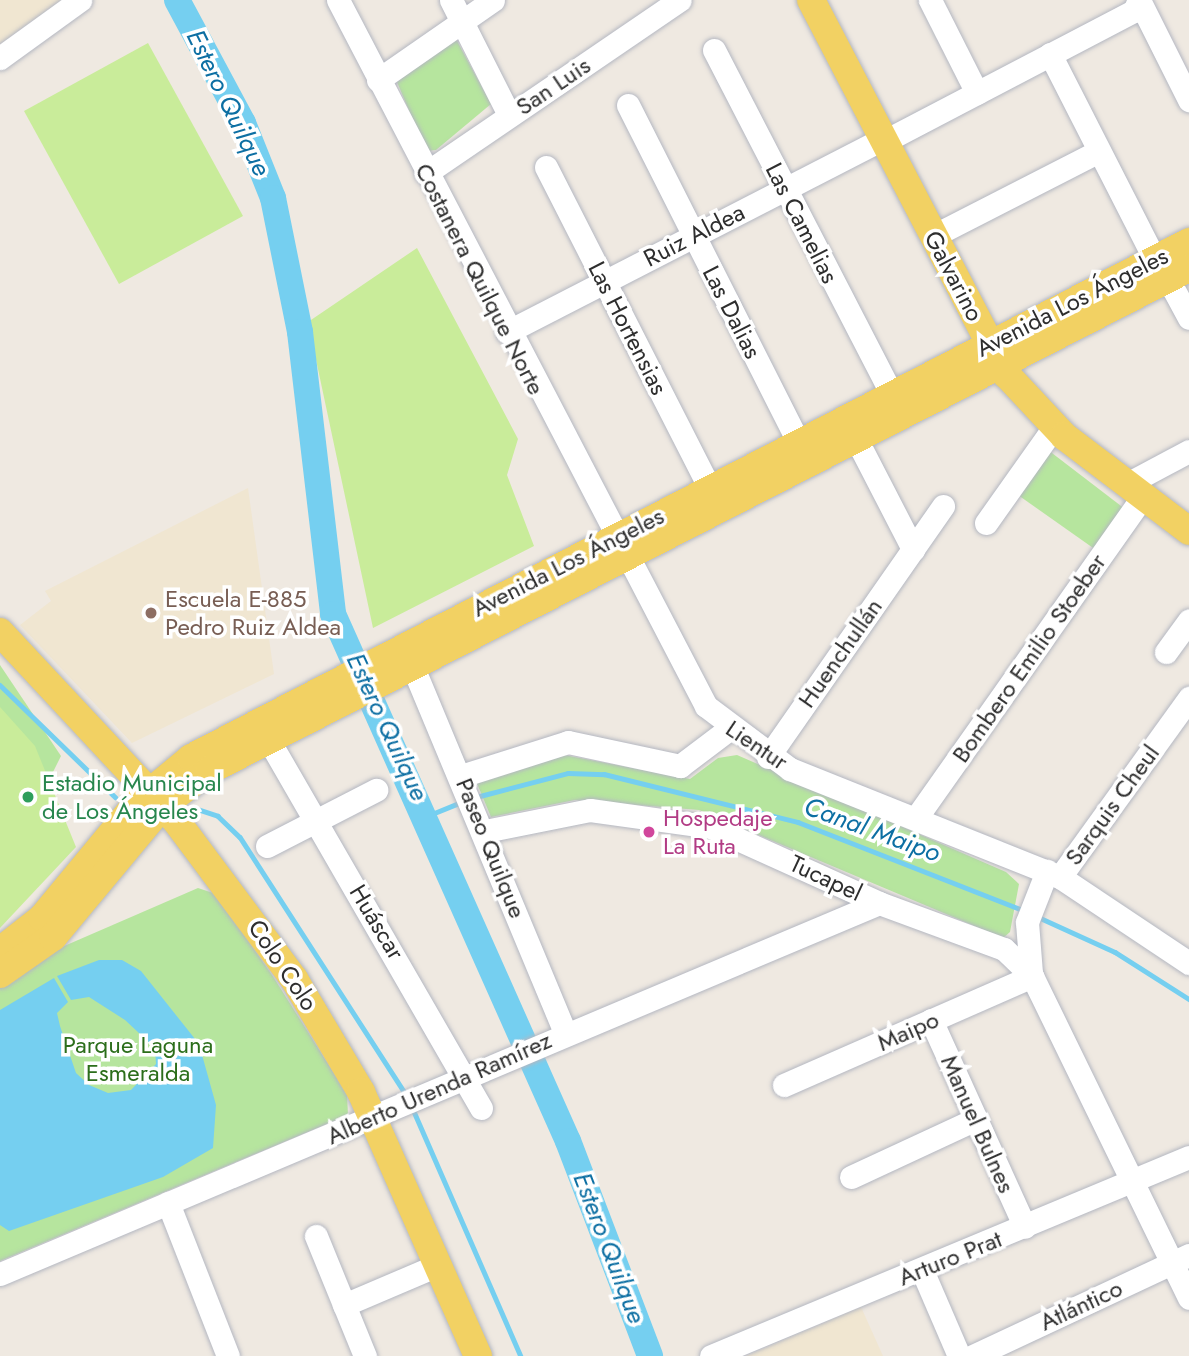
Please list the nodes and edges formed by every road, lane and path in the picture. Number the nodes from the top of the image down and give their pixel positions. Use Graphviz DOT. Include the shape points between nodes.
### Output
graph roads {
  1 [pos="80,0"];
  2 [pos="338,0"];
  3 [pos="452,0"];
  4 [pos="493,0"];
  5 [pos="680,0"];
  6 [pos="811,0"];
  7 [pos="930,0"];
  8 [pos="1140,1"];
  9 [pos="462,21"];
  10 [pos="714,50"];
  11 [pos="1050,54"];
  12 [pos="0,58"];
  13 [pos="379,80"];
  14 [pos="977,93"];
  15 [pos="1189,100"];
  16 [pos="628,105"];
  17 [pos="509,116"];
  18 [pos="883,140"];
  19 [pos="1099,151"];
  20 [pos="546,167"];
  21 [pos="425,173"];
  22 [pos="785,189"];
  23 [pos="694,236"];
  24 [pos="933,236"];
  25 [pos="1189,242"];
  26 [pos="1171,269"];
  27 [pos="604,282"];
  28 [pos="1189,318"];
  29 [pos="507,332"];
  30 [pos="996,356"];
  31 [pos="892,395"];
  32 [pos="1054,427"];
  33 [pos="852,429"];
  34 [pos="799,443"];
  35 [pos="1189,452"];
  36 [pos="710,489"];
  37 [pos="1134,491"];
  38 [pos="943,506"];
  39 [pos="986,523"];
  40 [pos="1189,531"];
  41 [pos="619,548"];
  42 [pos="913,549"];
  43 [pos="1189,620"];
  44 [pos="0,632"];
  45 [pos="1166,652"];
  46 [pos="412,665"];
  47 [pos="377,672"];
  48 [pos="350,686"];
  49 [pos="1189,698"];
  50 [pos="729,729"];
  51 [pos="268,739"];
  52 [pos="768,757"];
  53 [pos="461,776"];
  54 [pos="376,790"];
  55 [pos="156,798"];
  56 [pos="916,818"];
  57 [pos="316,822"];
  58 [pos="485,831"];
  59 [pos="267,846"];
  60 [pos="1053,874"];
  61 [pos="879,903"];
  62 [pos="0,951"];
  63 [pos="1189,963"];
  64 [pos="0,974"];
  65 [pos="1032,976"];
  66 [pos="931,1020"];
  67 [pos="565,1033"];
  68 [pos="466,1075"];
  69 [pos="784,1085"];
  70 [pos="481,1108"];
  71 [pos="374,1119"];
  72 [pos="976,1119"];
  73 [pos="1189,1157"];
  74 [pos="851,1177"];
  75 [pos="1132,1182"];
  76 [pos="168,1203"];
  77 [pos="1025,1227"];
  78 [pos="316,1236"];
  79 [pos="1180,1259"];
  80 [pos="438,1265"];
  81 [pos="922,1270"];
  82 [pos="0,1274"];
  83 [pos="1189,1298"];
  84 [pos="344,1305"];
  85 [pos="229,1356"];
  86 [pos="365,1356"];
  87 [pos="478,1356"];
  88 [pos="711,1356"];
  89 [pos="959,1356"];
  90 [pos="973,1356"];
  1 -- 12 [label="street"];
  2 -- 13 [label="street, Costanera Quilque Norte"];
  3 -- 9 [label="street"];
  4 -- 9 [label="street"];
  5 -- 17 [label="street, San Luis"];
  6 -- 18 [label="main road, Galvarino"];
  7 -- 14 [label="street"];
  8 -- 11 [label="street, Ruiz Aldea" via="1134,11"];
  8 -- 15 [label="street"];
  9 -- 13 [label="street"];
  9 -- 17 [label="street"];
  10 -- 22 [label="street, Las Camelias"];
  11 -- 14 [label="street, Ruiz Aldea"];
  11 -- 19 [label="street"];
  13 -- 21 [label="street, Costanera Quilque Norte"];
  14 -- 18 [label="street, Ruiz Aldea"];
  16 -- 23 [label="street, Las Dalias"];
  17 -- 21 [label="street, San Luis"];
  18 -- 22 [label="street, Ruiz Aldea"];
  18 -- 24 [label="main road, Galvarino"];
  19 -- 24 [label="street"];
  19 -- 26 [label="street"];
  20 -- 27 [label="street, Las Hortensias"];
  21 -- 29 [label="street, Costanera Quilque Norte"];
  22 -- 23 [label="street, Ruiz Aldea"];
  22 -- 31 [label="street, Las Camelias"];
  23 -- 27 [label="street, Ruiz Aldea"];
  23 -- 34 [label="street, Las Dalias"];
  24 -- 30 [label="main road, Galvarino"];
  25 -- 26 [label="main road, Avenida Los Ángeles"];
  26 -- 28 [label="street"];
  26 -- 30 [label="main road, Avenida Los Ángeles"];
  27 -- 29 [label="street, Ruiz Aldea"];
  27 -- 36 [label="street, Las Hortensias"];
  29 -- 41 [label="street, Costanera Quilque Norte"];
  30 -- 31 [label="main road, Avenida Los Ángeles"];
  30 -- 32 [label="main road, Galvarino"];
  30 -- 33 [label="main road, Avenida Los Ángeles"];
  31 -- 33 [label="main road, Avenida Los Ángeles"];
  32 -- 37 [label="main road, Galvarino"];
  32 -- 39 [label="street"];
  33 -- 34 [label="main road, Avenida Los Ángeles"];
  33 -- 41 [label="main road, Avenida Los Ángeles"];
  33 -- 42 [label="street"];
  34 -- 36 [label="main road, Avenida Los Ángeles"];
  35 -- 37 [label="street, Bombero Emilio Stoeber"];
  36 -- 41 [label="main road, Avenida Los Ángeles"];
  37 -- 40 [label="main road, Galvarino"];
  37 -- 56 [label="street, Bombero Emilio Stoeber"];
  38 -- 42 [label="street, Huenchullán"];
  41 -- 46 [label="main road, Avenida Los Ángeles"];
  41 -- 47 [label="main road, Avenida Los Ángeles"];
  41 -- 50 [label="street, Lientur" via="682,671"];
  42 -- 52 [label="street, Huenchullán"];
  43 -- 45 [label="street"];
  44 -- 55 [label="main road, Colo Colo"];
  46 -- 47 [label="main road, Avenida Los Ángeles"];
  46 -- 53 [label="street, Paseo Quilque"];
  47 -- 48 [label="main road, Avenida Los Ángeles"];
  48 -- 51 [label="main road, Avenida Los Ángeles"];
  48 -- 55 [label="main road, Avenida Los Ángeles" via="211,746"];
  49 -- 60 [label="street, Sarquis Cheul"];
  50 -- 52 [label="street, Lientur"];
  50 -- 53 [label="street" via="680,766 568,742"];
  51 -- 55 [label="main road, Avenida Los Ángeles"];
  51 -- 57 [label="street, Huáscar"];
  52 -- 56 [label="street, Lientur"];
  53 -- 58 [label="street, Paseo Quilque"];
  54 -- 57 [label="street"];
  55 -- 62 [label="main road, Avenida Los Ángeles" via="42,918"];
  55 -- 64 [label="main road, Avenida Los Ángeles" via="64,925"];
  55 -- 71 [label="main road, Colo Colo" via="294,979"];
  56 -- 60 [label="street, Lientur"];
  57 -- 59 [label="street"];
  57 -- 68 [label="street, Huáscar"];
  58 -- 61 [label="street, Tucapel" via="562,812 665,817 737,837"];
  58 -- 67 [label="street, Paseo Quilque"];
  60 -- 63 [label="street, Lientur"];
  60 -- 65 [label="street, Tucapel" via="1030,915"];
  61 -- 65 [label="street, Tucapel" via="1004,949"];
  61 -- 67 [label="street, Alberto Urenda Ramírez"];
  65 -- 66 [label="street, Maipo"];
  65 -- 75 [label="street, Tucapel"];
  66 -- 69 [label="street, Maipo"];
  66 -- 72 [label="street, Manuel Bulnes"];
  67 -- 68 [label="street, Alberto Urenda Ramírez"];
  68 -- 70 [label="street, Huáscar"];
  68 -- 71 [label="street, Alberto Urenda Ramírez"];
  71 -- 76 [label="street, Alberto Urenda Ramírez"];
  71 -- 80 [label="main road, Colo Colo"];
  72 -- 74 [label="street"];
  72 -- 77 [label="street, Manuel Bulnes"];
  73 -- 75 [label="street, Arturo Prat"];
  75 -- 77 [label="street, Arturo Prat"];
  75 -- 79 [label="street, Tucapel"];
  76 -- 82 [label="street, Alberto Urenda Ramírez"];
  76 -- 85 [label="street"];
  77 -- 81 [label="street, Arturo Prat"];
  78 -- 84 [label="street"];
  79 -- 83 [label="street, Tucapel"];
  79 -- 90 [label="street, Atlántico"];
  80 -- 84 [label="street"];
  80 -- 87 [label="main road, Colo Colo"];
  81 -- 88 [label="street, Arturo Prat"];
  81 -- 89 [label="street"];
  84 -- 86 [label="street"];
}
